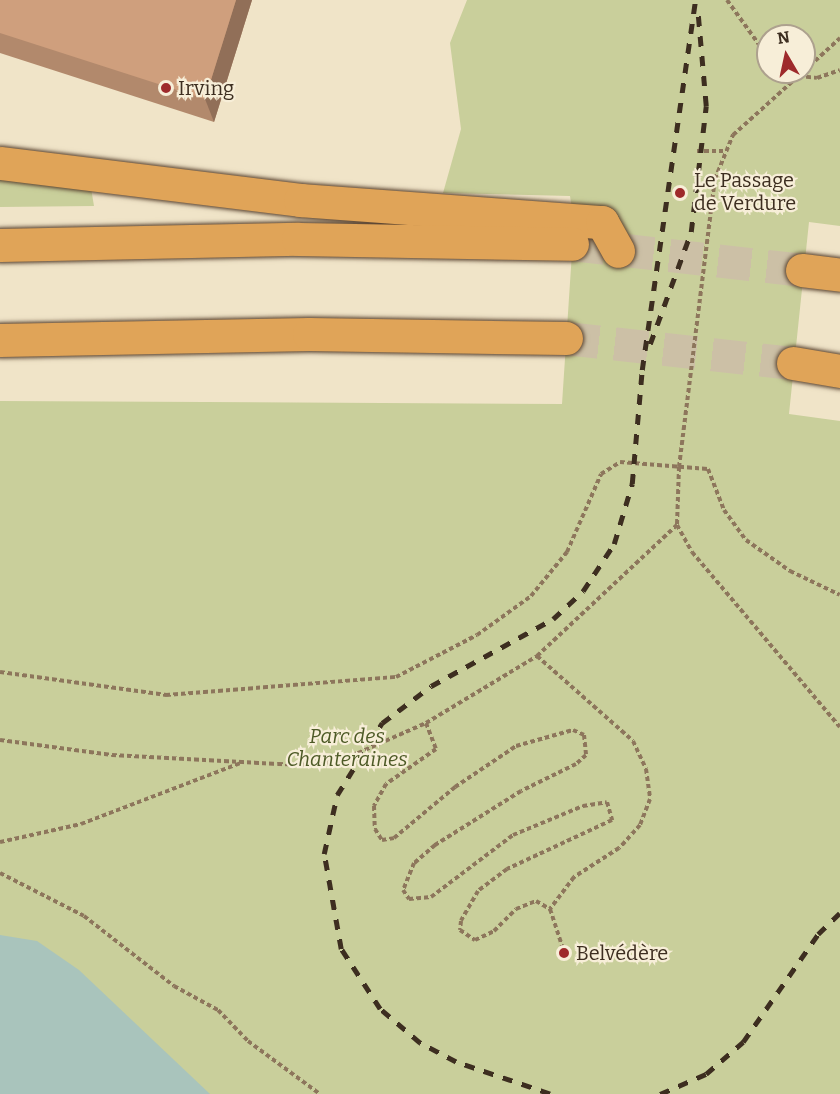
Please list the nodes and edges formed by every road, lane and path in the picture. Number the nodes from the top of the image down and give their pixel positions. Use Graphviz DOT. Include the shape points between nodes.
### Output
graph roads {
  1 [pos="727,0"];
  2 [pos="840,38"];
  3 [pos="756,40"];
  4 [pos="816,60"];
  5 [pos="840,70"];
  6 [pos="816,78"];
  7 [pos="788,84"];
  8 [pos="697,151"];
  9 [pos="723,151"];
  10 [pos="0,163"];
  11 [pos="0,244"];
  12 [pos="572,244"];
  13 [pos="618,251"];
  14 [pos="802,270"];
  15 [pos="840,275"];
  16 [pos="566,338"];
  17 [pos="0,340"];
  18 [pos="793,363"];
  19 [pos="840,371"];
  20 [pos="679,466"];
  21 [pos="677,525"];
  22 [pos="840,595"];
  23 [pos="537,656"];
  24 [pos="0,672"];
  25 [pos="426,723"];
  26 [pos="840,727"];
  27 [pos="0,740"];
  28 [pos="242,763"];
  29 [pos="0,842"];
  30 [pos="0,873"];
  31 [pos="550,909"];
  32 [pos="566,958"];
  33 [pos="320,1094"];
  1 -- 3 [label="path"];
  2 -- 4 [label="path"];
  5 -- 6 [label="path"];
  7 -- 9 [label="path" via="747,119"];
  8 -- 9 [label="path"];
  9 -- 20 [label="path, bridge" via="715,179"];
  10 -- 13 [label="highway" via="300,200 602,222"];
  11 -- 12 [label="highway" via="298,239"];
  14 -- 15 [label="highway"];
  16 -- 17 [label="highway" via="309,334"];
  18 -- 19 [label="highway"];
  20 -- 21 [label="path"];
  20 -- 22 [label="path" via="708,469 724,510 746,540 790,571"];
  20 -- 24 [label="path" via="624,462 608,467 567,552 531,596 477,635 396,677 166,695"];
  21 -- 23 [label="path"];
  21 -- 26 [label="path" via="692,552"];
  23 -- 25 [label="path"];
  23 -- 31 [label="path" via="633,741 646,769 650,799 640,825 619,848 574,877"];
  25 -- 28 [label="path" via="319,765"];
  25 -- 31 [label="path" via="436,749 386,784 374,806 375,829 382,840 394,838 454,787 516,746 573,730 584,735 586,755 576,764 478,816 435,845 404,879 409,899 431,897 513,835 583,806 607,802 612,820 538,852 478,891 460,930 475,940 525,904 536,902"];
  27 -- 28 [label="path"];
  28 -- 29 [label="path" via="81,824"];
  30 -- 33 [label="path" via="84,916 174,986 218,1010 248,1041"];
  31 -- 32 [label="path"];
}
